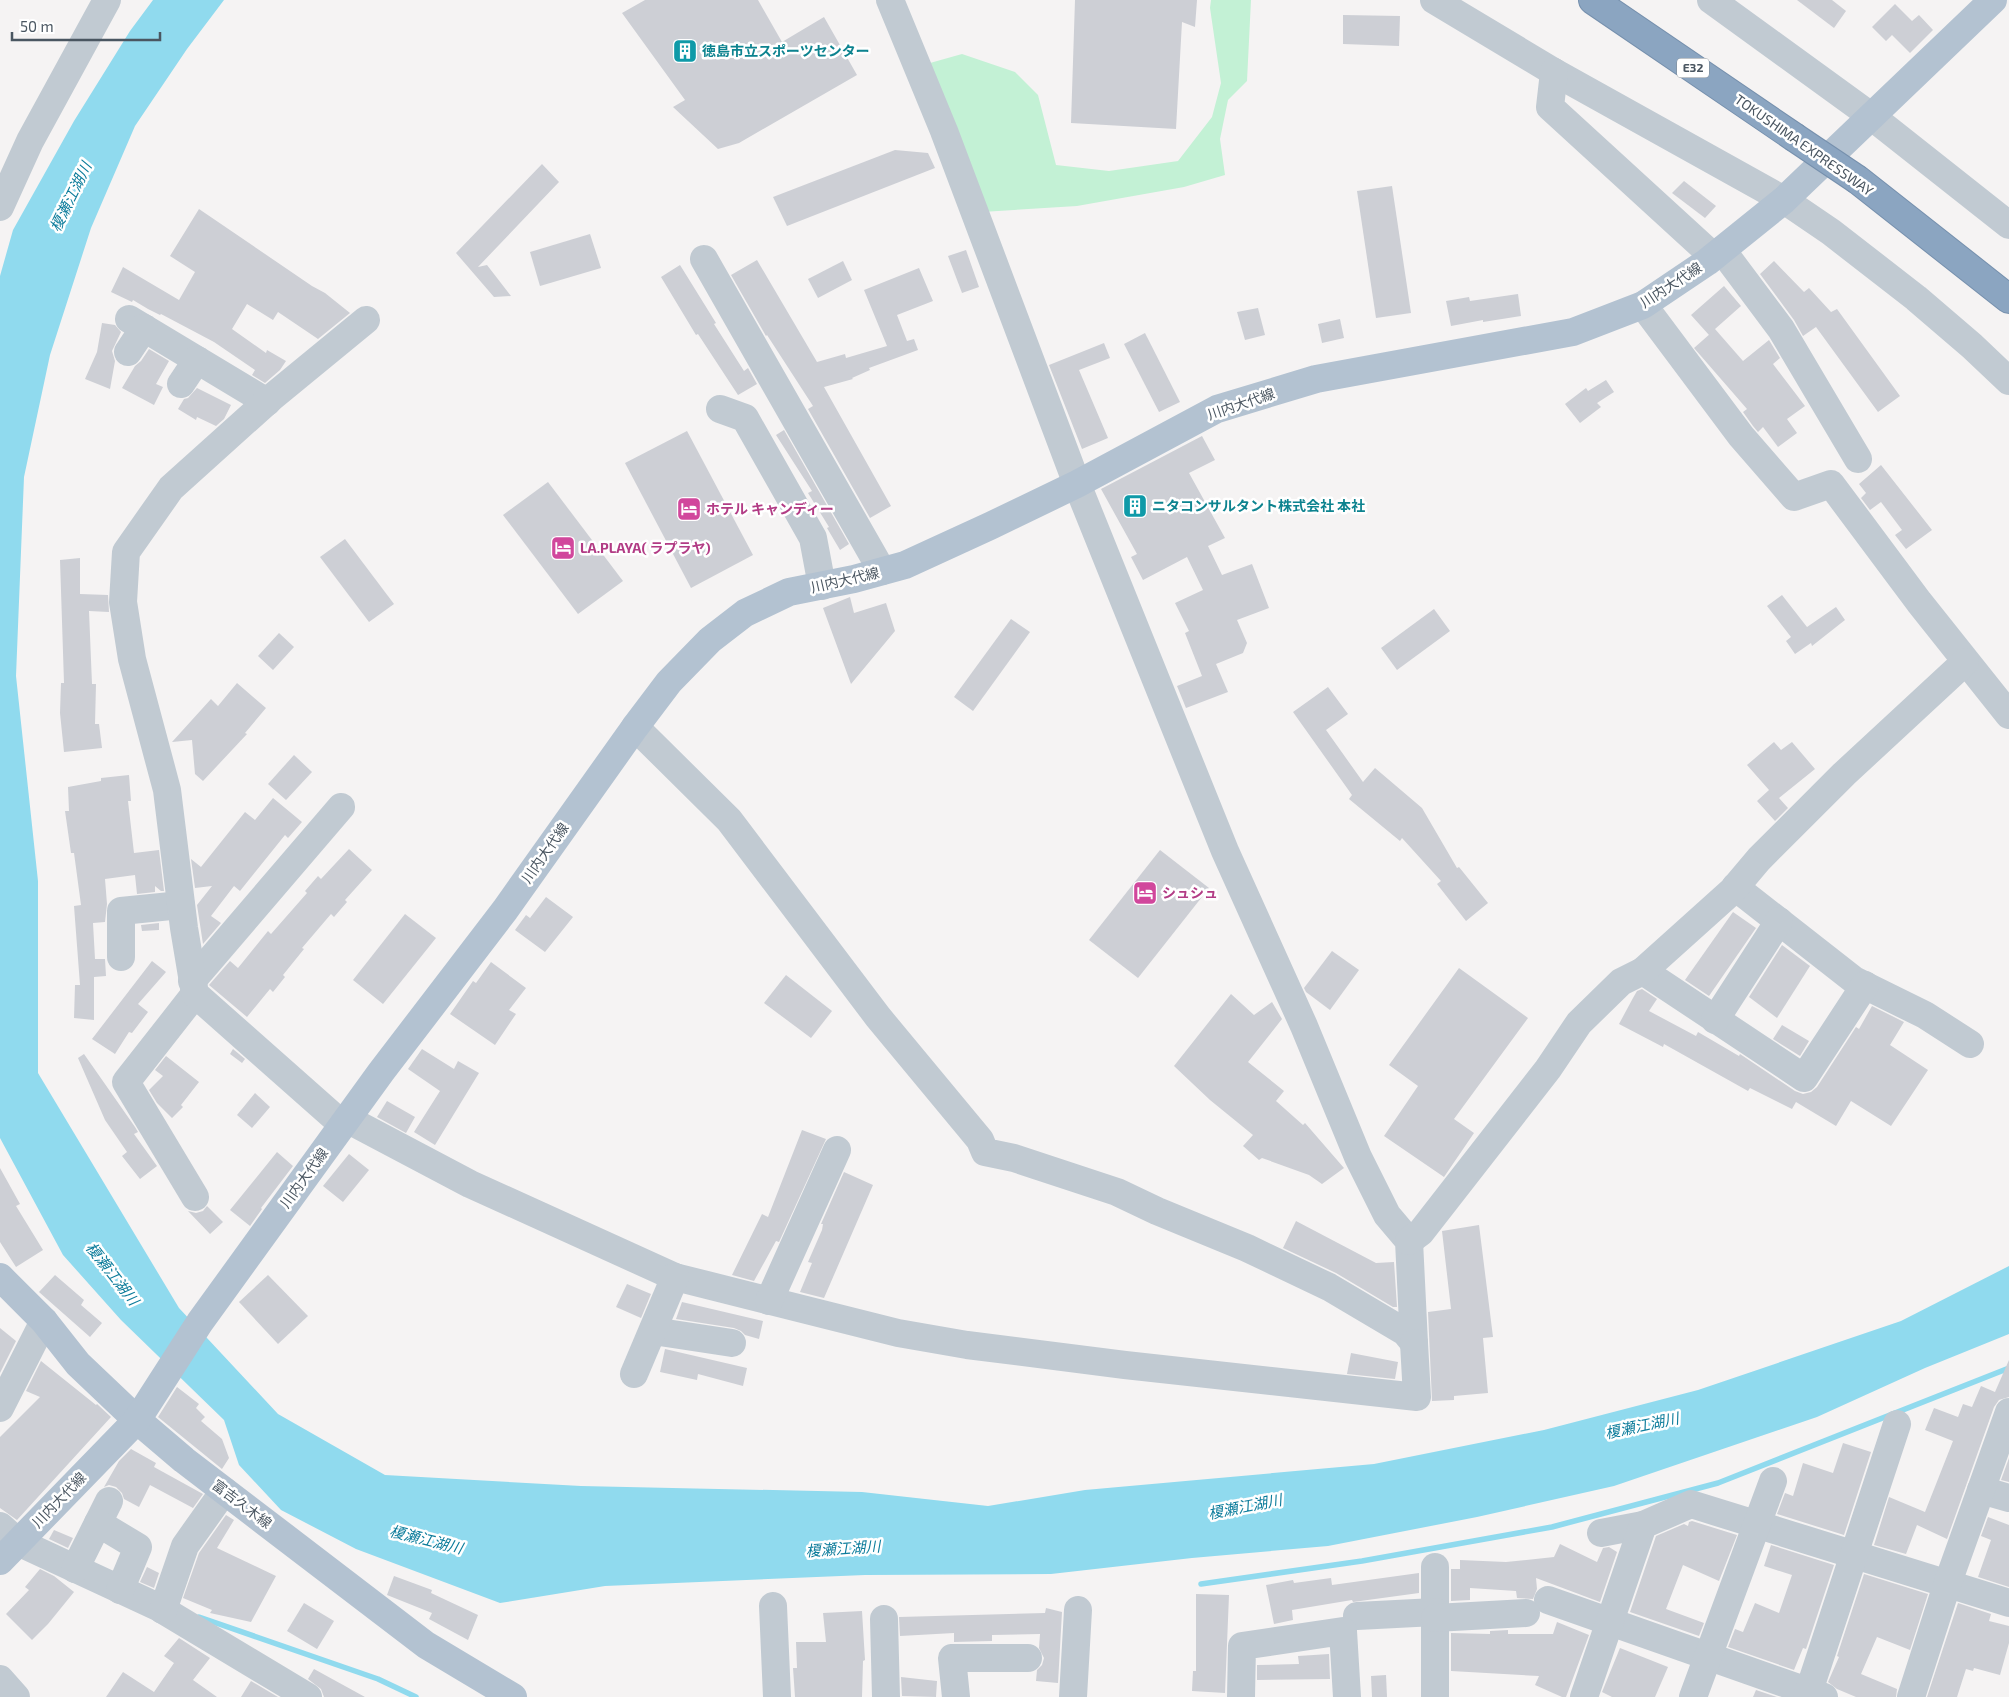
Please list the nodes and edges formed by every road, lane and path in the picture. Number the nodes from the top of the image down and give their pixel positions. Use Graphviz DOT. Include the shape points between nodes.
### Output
graph roads {
  1 [pos="107,0"];
  2 [pos="890,0"];
  3 [pos="1434,0"];
  4 [pos="1593,0"];
  5 [pos="1711,0"];
  6 [pos="1993,0"];
  7 [pos="1469,9"];
  8 [pos="1554,72"];
  9 [pos="1871,116"];
  10 [pos="1784,200"];
  11 [pos="0,207"];
  12 [pos="2009,225"];
  13 [pos="1718,254"];
  14 [pos="704,259"];
  15 [pos="2009,299"];
  16 [pos="1643,305"];
  17 [pos="366,320"];
  18 [pos="128,352"];
  19 [pos="197,360"];
  20 [pos="2009,381"];
  21 [pos="181,384"];
  22 [pos="267,402"];
  23 [pos="720,410"];
  24 [pos="1858,459"];
  25 [pos="1077,484"];
  26 [pos="882,571"];
  27 [pos="822,586"];
  28 [pos="1965,662"];
  29 [pos="2009,715"];
  30 [pos="635,727"];
  31 [pos="341,808"];
  32 [pos="1735,887"];
  33 [pos="181,904"];
  34 [pos="1779,921"];
  35 [pos="121,957"];
  36 [pos="1643,971"];
  37 [pos="1865,985"];
  38 [pos="194,988"];
  39 [pos="1715,1020"];
  40 [pos="1970,1044"];
  41 [pos="345,1122"];
  42 [pos="837,1150"];
  43 [pos="195,1197"];
  44 [pos="1408,1241"];
  45 [pos="0,1277"];
  46 [pos="675,1277"];
  47 [pos="769,1301"];
  48 [pos="44,1321"];
  49 [pos="653,1330"];
  50 [pos="732,1343"];
  51 [pos="1414,1343"];
  52 [pos="634,1374"];
  53 [pos="0,1408"];
  54 [pos="2009,1412"];
  55 [pos="137,1420"];
  56 [pos="1897,1424"];
  57 [pos="1773,1481"];
  58 [pos="1981,1490"];
  59 [pos="224,1491"];
  60 [pos="2009,1498"];
  61 [pos="1756,1524"];
  62 [pos="1643,1525"];
  63 [pos="1601,1532"];
  64 [pos="6,1543"];
  65 [pos="1854,1554"];
  66 [pos="1435,1567"];
  67 [pos="75,1569"];
  68 [pos="1947,1585"];
  69 [pos="120,1590"];
  70 [pos="2009,1603"];
  71 [pos="773,1606"];
  72 [pos="163,1610"];
  73 [pos="1078,1610"];
  74 [pos="1435,1615"];
  75 [pos="1357,1616"];
  76 [pos="884,1619"];
  77 [pos="1611,1621"];
  78 [pos="1708,1655"];
  79 [pos="1028,1658"];
  80 [pos="0,1679"];
  81 [pos="1814,1695"];
  82 [pos="16,1697"];
  83 [pos="308,1697"];
  84 [pos="513,1697"];
  85 [pos="776,1697"];
  86 [pos="886,1697"];
  87 [pos="956,1697"];
  88 [pos="1073,1697"];
  89 [pos="1241,1697"];
  90 [pos="1348,1697"];
  91 [pos="1435,1697"];
  92 [pos="1584,1697"];
  93 [pos="1693,1697"];
  94 [pos="1911,1697"];
  1 -- 11 [label="street" via="30,141"];
  2 -- 25 [label="street" via="944,131"];
  3 -- 7 [label="street"];
  4 -- 15 [label="highway, TOKUSHIMA EXPRESSWAY / E32, bridge" via="1858,180"];
  5 -- 9 [label="street"];
  6 -- 9 [label="main road, 川内大代線"];
  7 -- 8 [label="street"];
  8 -- 10 [label="street"];
  8 -- 13 [label="street" via="1550,107"];
  9 -- 10 [label="main road, 川内大代線"];
  9 -- 12 [label="street"];
  10 -- 13 [label="main road, 川内大代線"];
  10 -- 20 [label="street" via="1916,298"];
  13 -- 16 [label="main road, 川内大代線"];
  13 -- 24 [label="street" via="1781,329"];
  14 -- 26 [label="street"];
  16 -- 25 [label="main road, 川内大代線" via="1573,332 1316,379 1217,410"];
  16 -- 28 [label="street" via="1741,436 1794,497 1831,484"];
  17 -- 22 [label="street"];
  18 -- 19 [label="street" via="136,323"];
  19 -- 21 [label="street"];
  19 -- 22 [label="street"];
  22 -- 33 [label="street" via="171,488 126,552 123,602 132,659 167,790"];
  23 -- 27 [label="street" via="745,418 813,538"];
  25 -- 26 [label="main road, 川内大代線" via="905,565"];
  25 -- 44 [label="street" via="1225,851 1304,1026 1358,1157 1387,1215"];
  26 -- 27 [label="main road, 川内大代線"];
  27 -- 30 [label="main road, 川内大代線" via="788,592 745,613 710,640 669,682"];
  28 -- 29 [label="street"];
  28 -- 32 [label="street" via="1844,774"];
  30 -- 41 [label="main road, 川内大代線" via="505,910"];
  30 -- 51 [label="street" via="729,820 878,1017 980,1140 985,1152 1014,1158 1117,1192 1247,1248 1329,1287 1405,1332"];
  31 -- 38 [label="street"];
  32 -- 34 [label="street"];
  32 -- 36 [label="street"];
  33 -- 35 [label="street" via="121,911"];
  33 -- 38 [label="street"];
  34 -- 37 [label="street" via="1854,980"];
  34 -- 39 [label="street"];
  36 -- 39 [label="street"];
  36 -- 44 [label="street" via="1622,982 1579,1023 1548,1069 1421,1232"];
  37 -- 39 [label="street" via="1804,1078"];
  37 -- 40 [label="street" via="1924,1014"];
  38 -- 41 [label="street"];
  38 -- 43 [label="street" via="126,1082"];
  41 -- 46 [label="street" via="470,1184"];
  41 -- 55 [label="main road, 川内大代線" via="200,1322"];
  42 -- 47 [label="street"];
  44 -- 51 [label="street"];
  45 -- 48 [label="main road, 富吉久木線"];
  46 -- 47 [label="street"];
  46 -- 49 [label="street"];
  47 -- 51 [label="street" via="898,1333 966,1345 1125,1366 1417,1397"];
  48 -- 53 [label="street"];
  48 -- 55 [label="main road, 富吉久木線" via="78,1364"];
  49 -- 50 [label="street"];
  49 -- 52 [label="street"];
  54 -- 58 [label="street"];
  55 -- 59 [label="main road, 富吉久木線"];
  55 -- 64 [label="main road, 川内大代線"];
  56 -- 65 [label="street"];
  57 -- 61 [label="street"];
  58 -- 60 [label="street"];
  58 -- 68 [label="street"];
  59 -- 72 [label="street" via="185,1546"];
  59 -- 84 [label="main road, 富吉久木線" via="426,1645"];
  61 -- 62 [label="street" via="1691,1504"];
  61 -- 65 [label="street"];
  61 -- 78 [label="street"];
  62 -- 63 [label="street"];
  62 -- 77 [label="street"];
  64 -- 67 [label="street"];
  65 -- 68 [label="street"];
  65 -- 81 [label="street"];
  66 -- 74 [label="street"];
  67 -- 69 [label="street"];
  67 -- 69 [label="street" via="103,1512 138,1547"];
  68 -- 70 [label="street"];
  68 -- 94 [label="street"];
  69 -- 72 [label="street"];
  71 -- 85 [label="street"];
  72 -- 83 [label="street"];
  73 -- 88 [label="street"];
  74 -- 75 [label="street"];
  74 -- 77 [label="street" via="1537,1607"];
  74 -- 91 [label="street"];
  76 -- 86 [label="street"];
  77 -- 78 [label="street"];
  77 -- 92 [label="street"];
  78 -- 81 [label="street"];
  78 -- 93 [label="street"];
  79 -- 87 [label="street" via="952,1658"];
  80 -- 82 [label="street"];
  89 -- 90 [label="street" via="1242,1646 1343,1631"];
}
